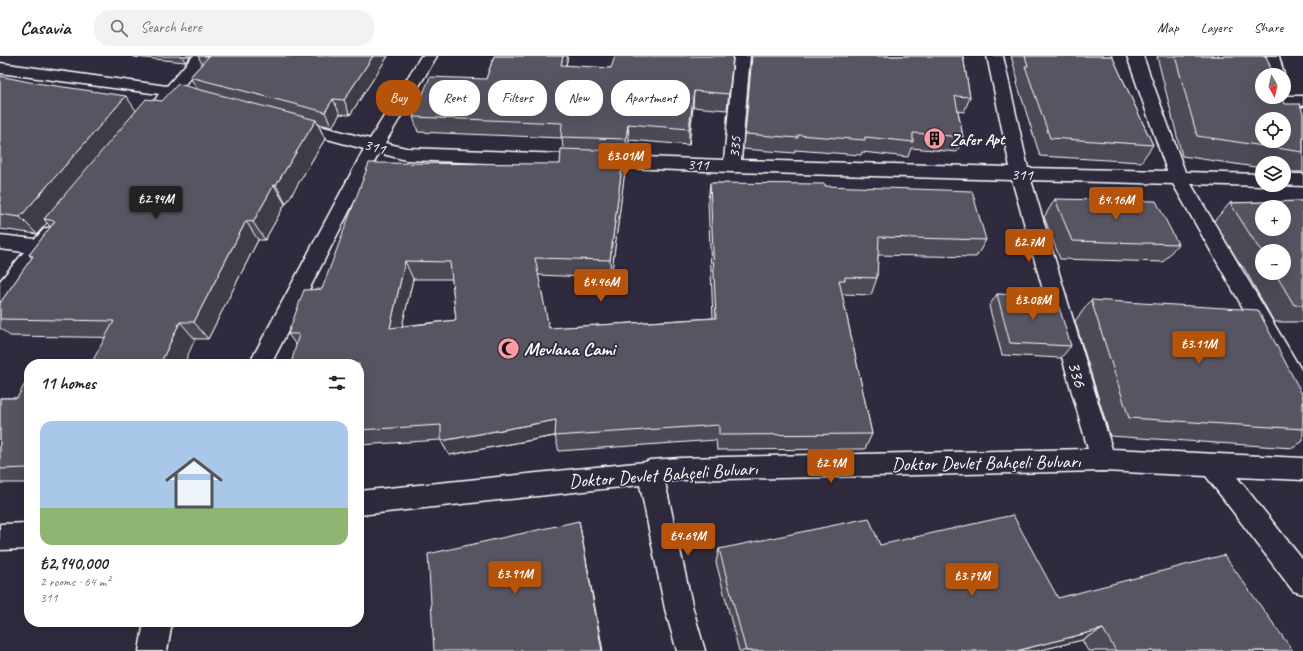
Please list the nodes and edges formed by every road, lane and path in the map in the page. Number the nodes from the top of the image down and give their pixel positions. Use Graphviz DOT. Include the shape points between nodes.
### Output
graph roads {
  1 [pos="201,56"];
  2 [pos="429,56"];
  3 [pos="742,56"];
  4 [pos="995,56"];
  5 [pos="1135,56"];
  6 [pos="1271,56"];
  7 [pos="0,68"];
  8 [pos="1274,68"];
  9 [pos="170,91"];
  10 [pos="1303,101"];
  11 [pos="216,103"];
  12 [pos="1291,103"];
  13 [pos="150,115"];
  14 [pos="276,119"];
  15 [pos="374,146"];
  16 [pos="732,166"];
  17 [pos="1020,174"];
  18 [pos="1179,178"];
  19 [pos="1255,180"];
  20 [pos="1291,180"];
  21 [pos="1303,180"];
  22 [pos="60,223"];
  23 [pos="0,242"];
  24 [pos="40,247"];
  25 [pos="0,295"];
  26 [pos="263,359"];
  27 [pos="1303,393"];
  28 [pos="1103,460"];
  29 [pos="1212,465"];
  30 [pos="1303,469"];
  31 [pos="650,471"];
  32 [pos="364,502"];
  33 [pos="24,536"];
  34 [pos="0,537"];
  35 [pos="1303,581"];
  36 [pos="157,627"];
  37 [pos="153,651"];
  38 [pos="691,651"];
  1 -- 9 [label="street"];
  2 -- 15 [label="street"];
  3 -- 16 [label="street, 335"];
  4 -- 17 [label="street, 336"];
  5 -- 18 [label="street"];
  6 -- 8 [label="street"];
  7 -- 9 [label="street"];
  9 -- 11 [label="street"];
  9 -- 13 [label="street"];
  10 -- 12 [label="street"];
  14 -- 15 [label="street, 311"];
  15 -- 16 [label="street, 311" via="406,154"];
  15 -- 26 [label="street"];
  16 -- 17 [label="street, 311"];
  17 -- 18 [label="street, 311"];
  17 -- 28 [label="street, 336"];
  18 -- 19 [label="street, 311"];
  18 -- 27 [label="street"];
  20 -- 21 [label="street"];
  22 -- 24 [label="street"];
  23 -- 24 [label="street"];
  24 -- 25 [label="street"];
  28 -- 29 [label="street, Doktor Devlet Bahçeli Bulvarı"];
  28 -- 31 [label="street, Doktor Devlet Bahçeli Bulvarı"];
  29 -- 30 [label="street, Doktor Devlet Bahçeli Bulvarı"];
  29 -- 35 [label="street"];
  31 -- 32 [label="street, Doktor Devlet Bahçeli Bulvarı"];
  31 -- 38 [label="street" via="679,609"];
  33 -- 34 [label="street"];
  36 -- 37 [label="street"];
}
